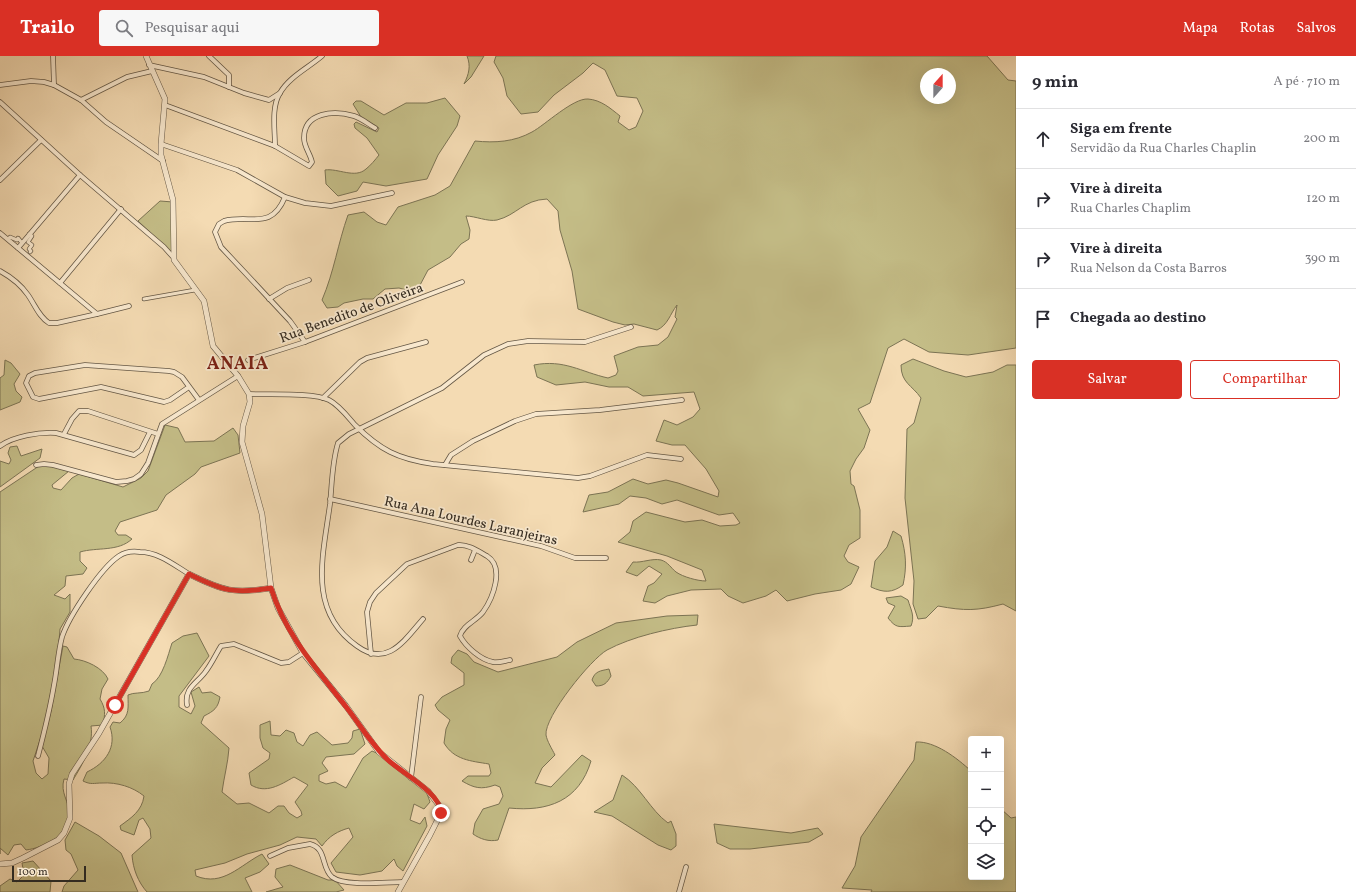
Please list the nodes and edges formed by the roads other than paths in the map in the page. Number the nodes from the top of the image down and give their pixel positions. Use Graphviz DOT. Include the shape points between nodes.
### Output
graph roads {
  1 [pos="53,56"];
  2 [pos="146,56"];
  3 [pos="209,56"];
  4 [pos="322,56"];
  5 [pos="148,65"];
  6 [pos="152,71"];
  7 [pos="0,85"];
  8 [pos="54,85"];
  9 [pos="229,87"];
  10 [pos="280,93"];
  11 [pos="81,100"];
  12 [pos="268,100"];
  13 [pos="0,102"];
  14 [pos="165,105"];
  15 [pos="276,106"];
  16 [pos="375,128"];
  17 [pos="41,140"];
  18 [pos="161,144"];
  19 [pos="275,146"];
  20 [pos="163,161"];
  21 [pos="80,175"];
  22 [pos="0,180"];
  23 [pos="392,193"];
  24 [pos="285,197"];
  25 [pos="121,209"];
  26 [pos="0,233"];
  27 [pos="29,234"];
  28 [pos="8,239"];
  29 [pos="22,243"];
  30 [pos="18,248"];
  31 [pos="30,252"];
  32 [pos="173,254"];
  33 [pos="0,271"];
  34 [pos="309,280"];
  35 [pos="462,282"];
  36 [pos="60,283"];
  37 [pos="197,290"];
  38 [pos="144,299"];
  39 [pos="269,299"];
  40 [pos="129,306"];
  41 [pos="97,314"];
  42 [pos="631,327"];
  43 [pos="305,342"];
  44 [pos="426,342"];
  45 [pos="248,360"];
  46 [pos="238,376"];
  47 [pos="189,387"];
  48 [pos="249,394"];
  49 [pos="324,398"];
  50 [pos="199,400"];
  51 [pos="682,400"];
  52 [pos="360,429"];
  53 [pos="150,432"];
  54 [pos="64,434"];
  55 [pos="158,434"];
  56 [pos="0,446"];
  57 [pos="681,459"];
  58 [pos="36,465"];
  59 [pos="445,465"];
  60 [pos="330,499"];
  61 [pos="475,550"];
  62 [pos="606,558"];
  63 [pos="471,560"];
  64 [pos="189,574"];
  65 [pos="271,588"];
  66 [pos="423,619"];
  67 [pos="303,653"];
  68 [pos="372,654"];
  69 [pos="510,660"];
  70 [pos="421,697"];
  71 [pos="187,705"];
  72 [pos="38,756"];
  73 [pos="411,778"];
  74 [pos="270,856"];
  75 [pos="0,864"];
  76 [pos="686,866"];
  77 [pos="404,882"];
  78 [pos="398,892"];
  79 [pos="679,892"];
  1 -- 8 [label="street"];
  2 -- 5 [label="street"];
  3 -- 9 [label="street" via="229,75"];
  4 -- 10 [label="street" via="300,72"];
  5 -- 6 [label="street"];
  5 -- 9 [label="street" via="204,77"];
  6 -- 11 [label="street" via="127,77"];
  6 -- 14 [label="street" via="164,94"];
  7 -- 8 [label="street" via="31,81"];
  8 -- 11 [label="street"];
  9 -- 12 [label="street"];
  10 -- 12 [label="street"];
  10 -- 15 [label="street"];
  11 -- 20 [label="street" via="106,122"];
  12 -- 15 [label="street"];
  13 -- 17 [label="street"];
  14 -- 18 [label="street"];
  14 -- 19 [label="street"];
  15 -- 19 [label="street"];
  16 -- 19 [label="street" via="355,116 335,112 314,118 306,126 304,138 312,162 309,166"];
  17 -- 21 [label="street"];
  17 -- 22 [label="street"];
  18 -- 20 [label="street"];
  18 -- 24 [label="street" via="244,173"];
  20 -- 32 [label="street" via="173,200"];
  21 -- 25 [label="street"];
  21 -- 27 [label="street"];
  23 -- 24 [label="street" via="332,206 305,203"];
  24 -- 39 [label="street" via="274,216 224,221 215,232 222,246"];
  25 -- 32 [label="street"];
  25 -- 36 [label="street"];
  26 -- 28 [label="street"];
  27 -- 29 [label="street"];
  27 -- 31 [label="street" via="32,236 28,242 32,245"];
  28 -- 29 [label="street" via="18,238"];
  28 -- 30 [label="street"];
  29 -- 30 [label="street"];
  30 -- 36 [label="street"];
  32 -- 37 [label="street" via="176,264"];
  33 -- 41 [label="street" via="18,284 40,315 49,323"];
  34 -- 39 [label="street" via="287,288"];
  35 -- 43 [label="street, Rua Benedito de Oliveira"];
  36 -- 41 [label="street"];
  37 -- 38 [label="street"];
  37 -- 46 [label="street" via="206,304 210,340"];
  39 -- 43 [label="street"];
  40 -- 41 [label="street"];
  42 -- 52 [label="street" via="608,336 581,342 528,341 508,344 484,355 442,388"];
  43 -- 45 [label="street, Rua Benedito de Oliveira"];
  44 -- 49 [label="street" via="367,358"];
  46 -- 48 [label="street"];
  46 -- 50 [label="street"];
  47 -- 47 [label="street" via="174,372 85,365 35,372 29,376 26,383 33,397 39,399 101,387 164,402"];
  47 -- 50 [label="street"];
  48 -- 49 [label="street"];
  48 -- 65 [label="street" via="250,402 243,426 242,442 262,514"];
  49 -- 52 [label="street" via="331,401"];
  50 -- 55 [label="street" via="166,421"];
  51 -- 59 [label="street" via="600,410 536,414 467,444 451,455"];
  52 -- 59 [label="street" via="381,447 398,456 413,461"];
  52 -- 60 [label="street" via="338,443"];
  53 -- 54 [label="street" via="141,450 134,455"];
  53 -- 54 [label="street" via="88,411 79,411"];
  53 -- 55 [label="street"];
  54 -- 56 [label="street" via="46,432 12,440"];
  55 -- 58 [label="street" via="145,469 127,481 116,482 44,464"];
  57 -- 59 [label="street" via="647,455 578,478"];
  60 -- 62 [label="street, Rua Ana Lourdes Laranjeiras" via="541,546 575,558"];
  60 -- 68 [label="street" via="322,563 323,598 335,626 358,647"];
  61 -- 63 [label="street"];
  61 -- 68 [label="street" via="464,544 418,559 407,564 381,587 373,597 367,612"];
  61 -- 69 [label="street" via="491,558 496,564 496,581 483,611 464,627 460,636 469,647 489,661"];
  64 -- 65 [label="street" via="230,591"];
  64 -- 72 [label="street" via="149,553 129,552 119,556 99,576 69,622 62,639"];
  64 -- 75 [label="street" via="99,733 72,774 70,818 64,833 58,840 12,863"];
  65 -- 67 [label="street" via="286,625"];
  66 -- 68 [label="street" via="393,650 380,656"];
  67 -- 71 [label="street" via="289,662 281,663 243,646 221,646 206,672 190,688 186,696"];
  67 -- 73 [label="street" via="379,752"];
  70 -- 73 [label="street"];
  73 -- 77 [label="street" via="434,798 441,813"];
  74 -- 77 [label="street" via="288,848 310,844 320,850 330,874 338,880"];
  76 -- 79 [label="street"];
  77 -- 78 [label="street"];
}
